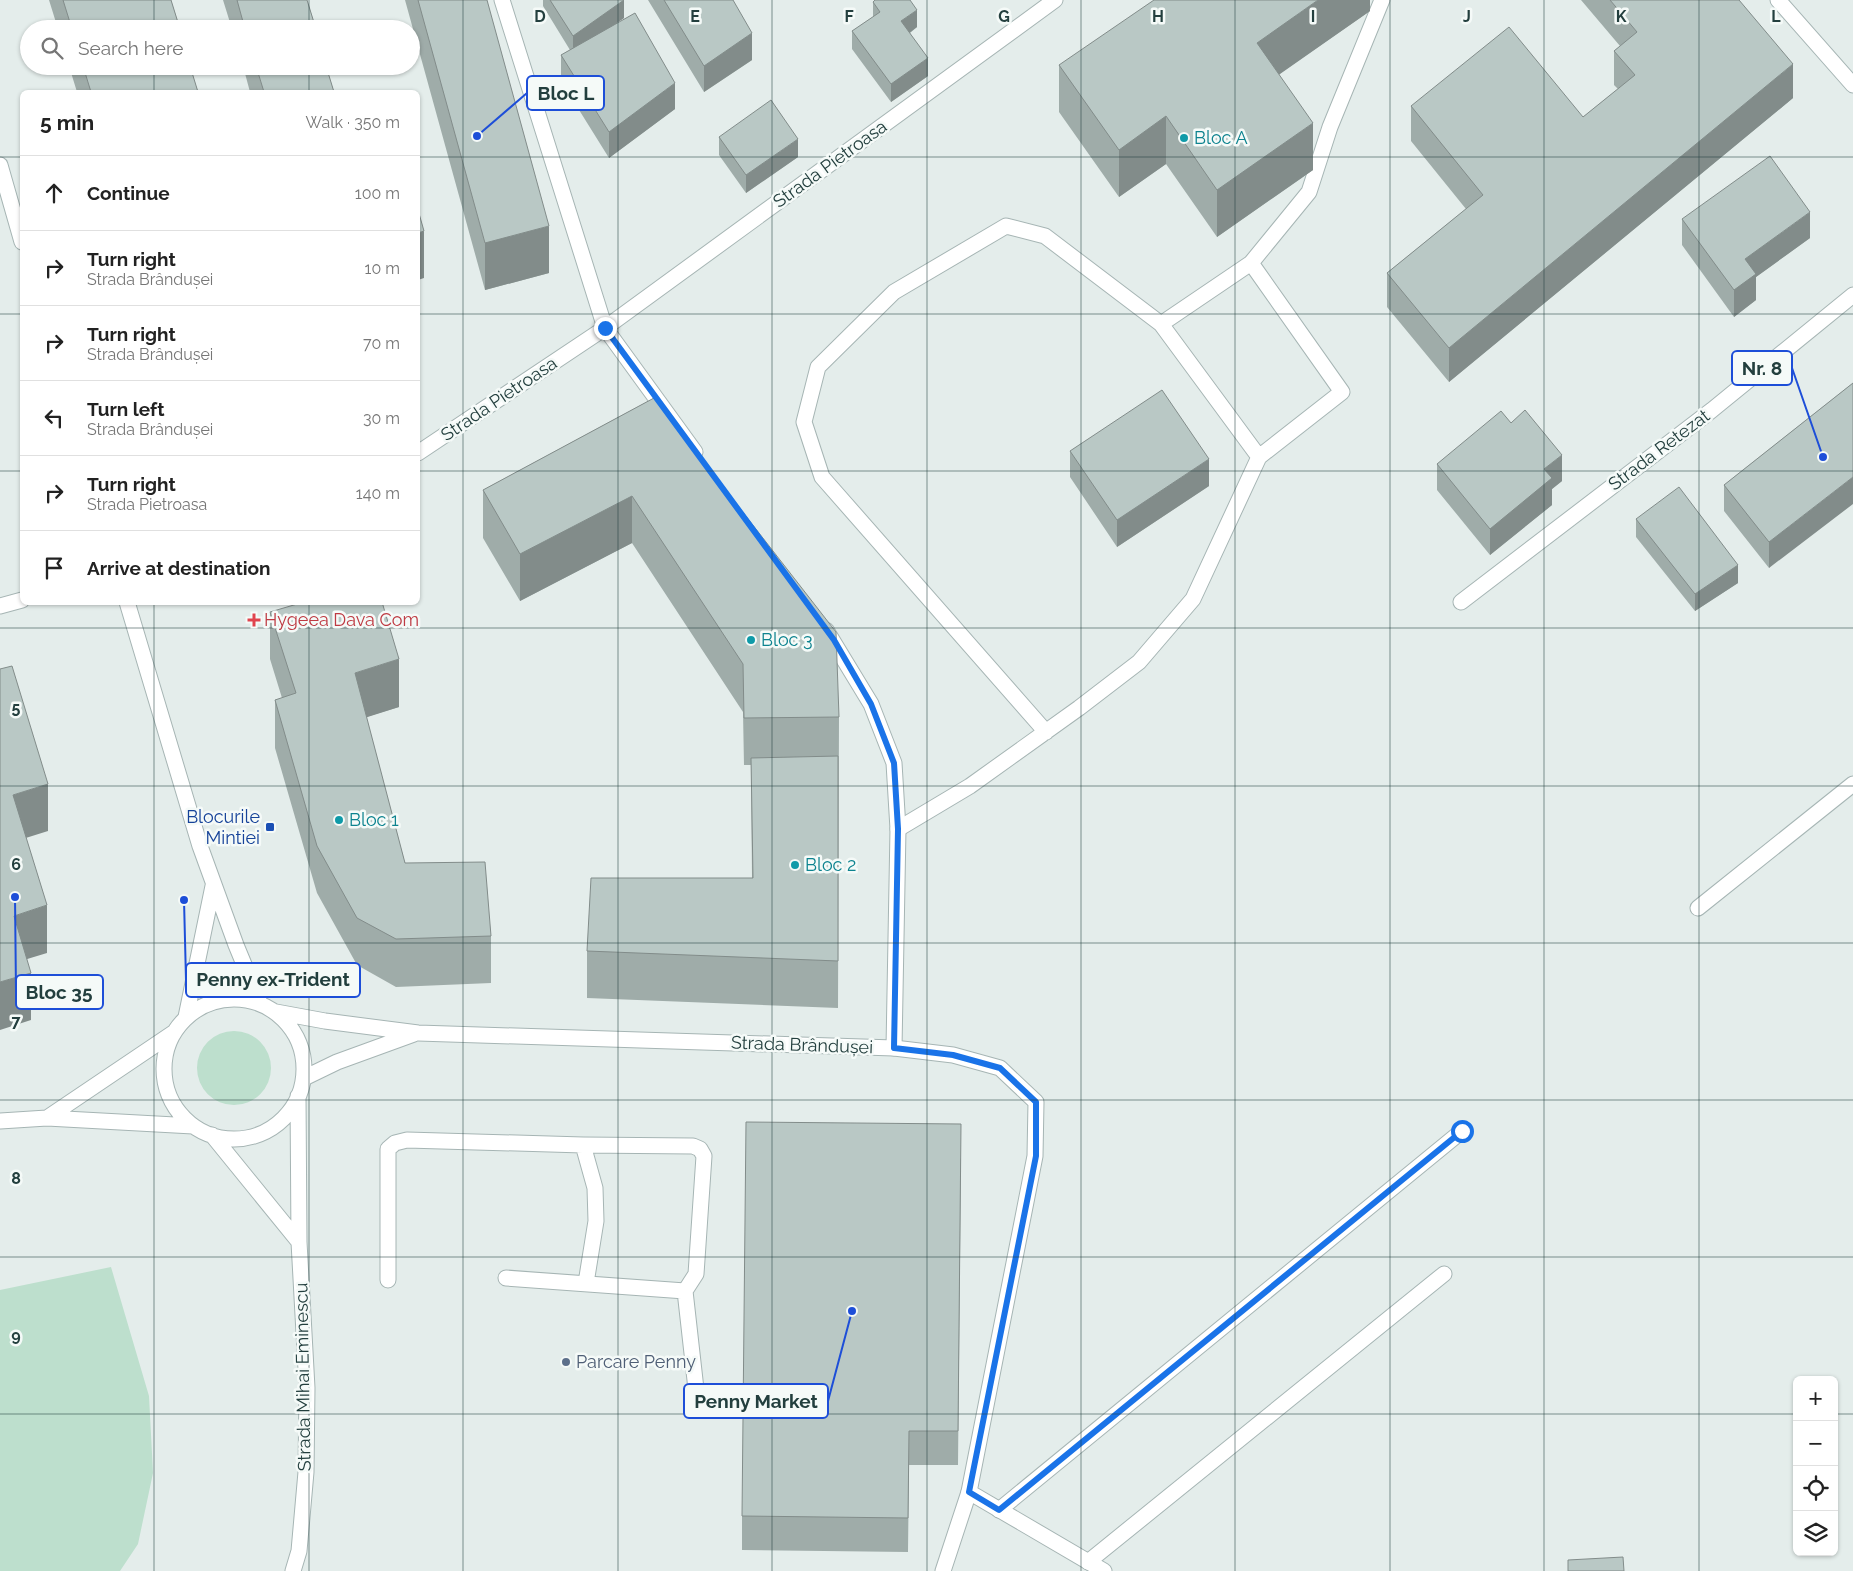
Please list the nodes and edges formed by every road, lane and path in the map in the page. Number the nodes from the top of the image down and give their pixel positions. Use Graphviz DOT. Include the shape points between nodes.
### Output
graph roads {
  1 [pos="502,0"];
  2 [pos="1055,0"];
  3 [pos="1382,0"];
  4 [pos="1778,0"];
  5 [pos="1853,85"];
  6 [pos="0,165"];
  7 [pos="20,235"];
  8 [pos="1251,263"];
  9 [pos="1853,295"];
  10 [pos="1161,324"];
  11 [pos="605,328"];
  12 [pos="420,451"];
  13 [pos="1259,457"];
  14 [pos="704,464"];
  15 [pos="20,601"];
  16 [pos="1461,602"];
  17 [pos="128,605"];
  18 [pos="0,606"];
  19 [pos="816,616"];
  20 [pos="1046,732"];
  21 [pos="1853,784"];
  22 [pos="898,829"];
  23 [pos="213,886"];
  24 [pos="1698,908"];
  25 [pos="260,1003"];
  26 [pos="276,1012"];
  27 [pos="186,1017"];
  28 [pos="173,1033"];
  29 [pos="418,1033"];
  30 [pos="894,1048"];
  31 [pos="304,1078"];
  32 [pos="298,1096"];
  33 [pos="47,1118"];
  34 [pos="0,1121"];
  35 [pos="194,1126"];
  36 [pos="1462,1131"];
  37 [pos="212,1135"];
  38 [pos="583,1145"];
  39 [pos="299,1242"];
  40 [pos="1444,1274"];
  41 [pos="506,1278"];
  42 [pos="388,1280"];
  43 [pos="586,1283"];
  44 [pos="685,1290"];
  45 [pos="697,1398"];
  46 [pos="969,1492"];
  47 [pos="999,1510"];
  48 [pos="1088,1562"];
  49 [pos="293,1571"];
  50 [pos="943,1571"];
  51 [pos="1104,1571"];
  1 -- 11 [label="street"];
  2 -- 11 [label="street, Strada Pietroasa"];
  3 -- 8 [label="street" via="1330,127 1309,192"];
  4 -- 5 [label="street"];
  6 -- 7 [label="street"];
  8 -- 10 [label="street"];
  8 -- 13 [label="street" via="1342,392"];
  9 -- 16 [label="street, Strada Retezat" via="1712,410"];
  10 -- 13 [label="street"];
  10 -- 20 [label="street" via="1045,236 1006,226 894,292 818,367 804,422 822,477"];
  11 -- 12 [label="street, Strada Pietroasa"];
  11 -- 14 [label="street"];
  13 -- 20 [label="street" via="1193,599 1139,662"];
  15 -- 18 [label="street"];
  17 -- 23 [label="street"];
  19 -- 22 [label="street" via="834,640 871,704 894,763"];
  20 -- 22 [label="street" via="970,786"];
  21 -- 24 [label="street"];
  22 -- 30 [label="street"];
  23 -- 25 [label="street"];
  23 -- 27 [label="street"];
  25 -- 26 [label="street"];
  25 -- 27 [label="street" via="241,999 221,1000 202,1006"];
  26 -- 29 [label="street, Strada Brândușei"];
  26 -- 31 [label="street" via="290,1025 299,1042"];
  27 -- 28 [label="street"];
  28 -- 33 [label="street"];
  28 -- 35 [label="street" via="165,1053 168,1094 179,1112"];
  29 -- 30 [label="street, Strada Brândușei"];
  29 -- 31 [label="street, Strada Brândușei" via="337,1062"];
  30 -- 46 [label="street, Strada Brândușei" via="953,1055 1000,1068 1036,1102 1036,1156"];
  31 -- 32 [label="street"];
  32 -- 37 [label="street" via="288,1114 253,1136 232,1139"];
  32 -- 39 [label="street, Strada Mihai Eminescu"];
  33 -- 34 [label="street"];
  33 -- 35 [label="street"];
  35 -- 37 [label="street"];
  36 -- 47 [label="street"];
  37 -- 39 [label="street"];
  38 -- 42 [label="street" via="407,1140 395,1143 388,1148"];
  38 -- 43 [label="street" via="595,1188 596,1221"];
  38 -- 44 [label="street" via="700,1148 704,1156 696,1274"];
  39 -- 49 [label="street, Strada Mihai Eminescu" via="307,1388 306,1472 299,1551"];
  40 -- 48 [label="street"];
  41 -- 43 [label="street"];
  43 -- 44 [label="street"];
  44 -- 45 [label="street"];
  46 -- 47 [label="street"];
  46 -- 50 [label="street, Strada Brândușei"];
  47 -- 48 [label="street"];
  48 -- 51 [label="street"];
}
